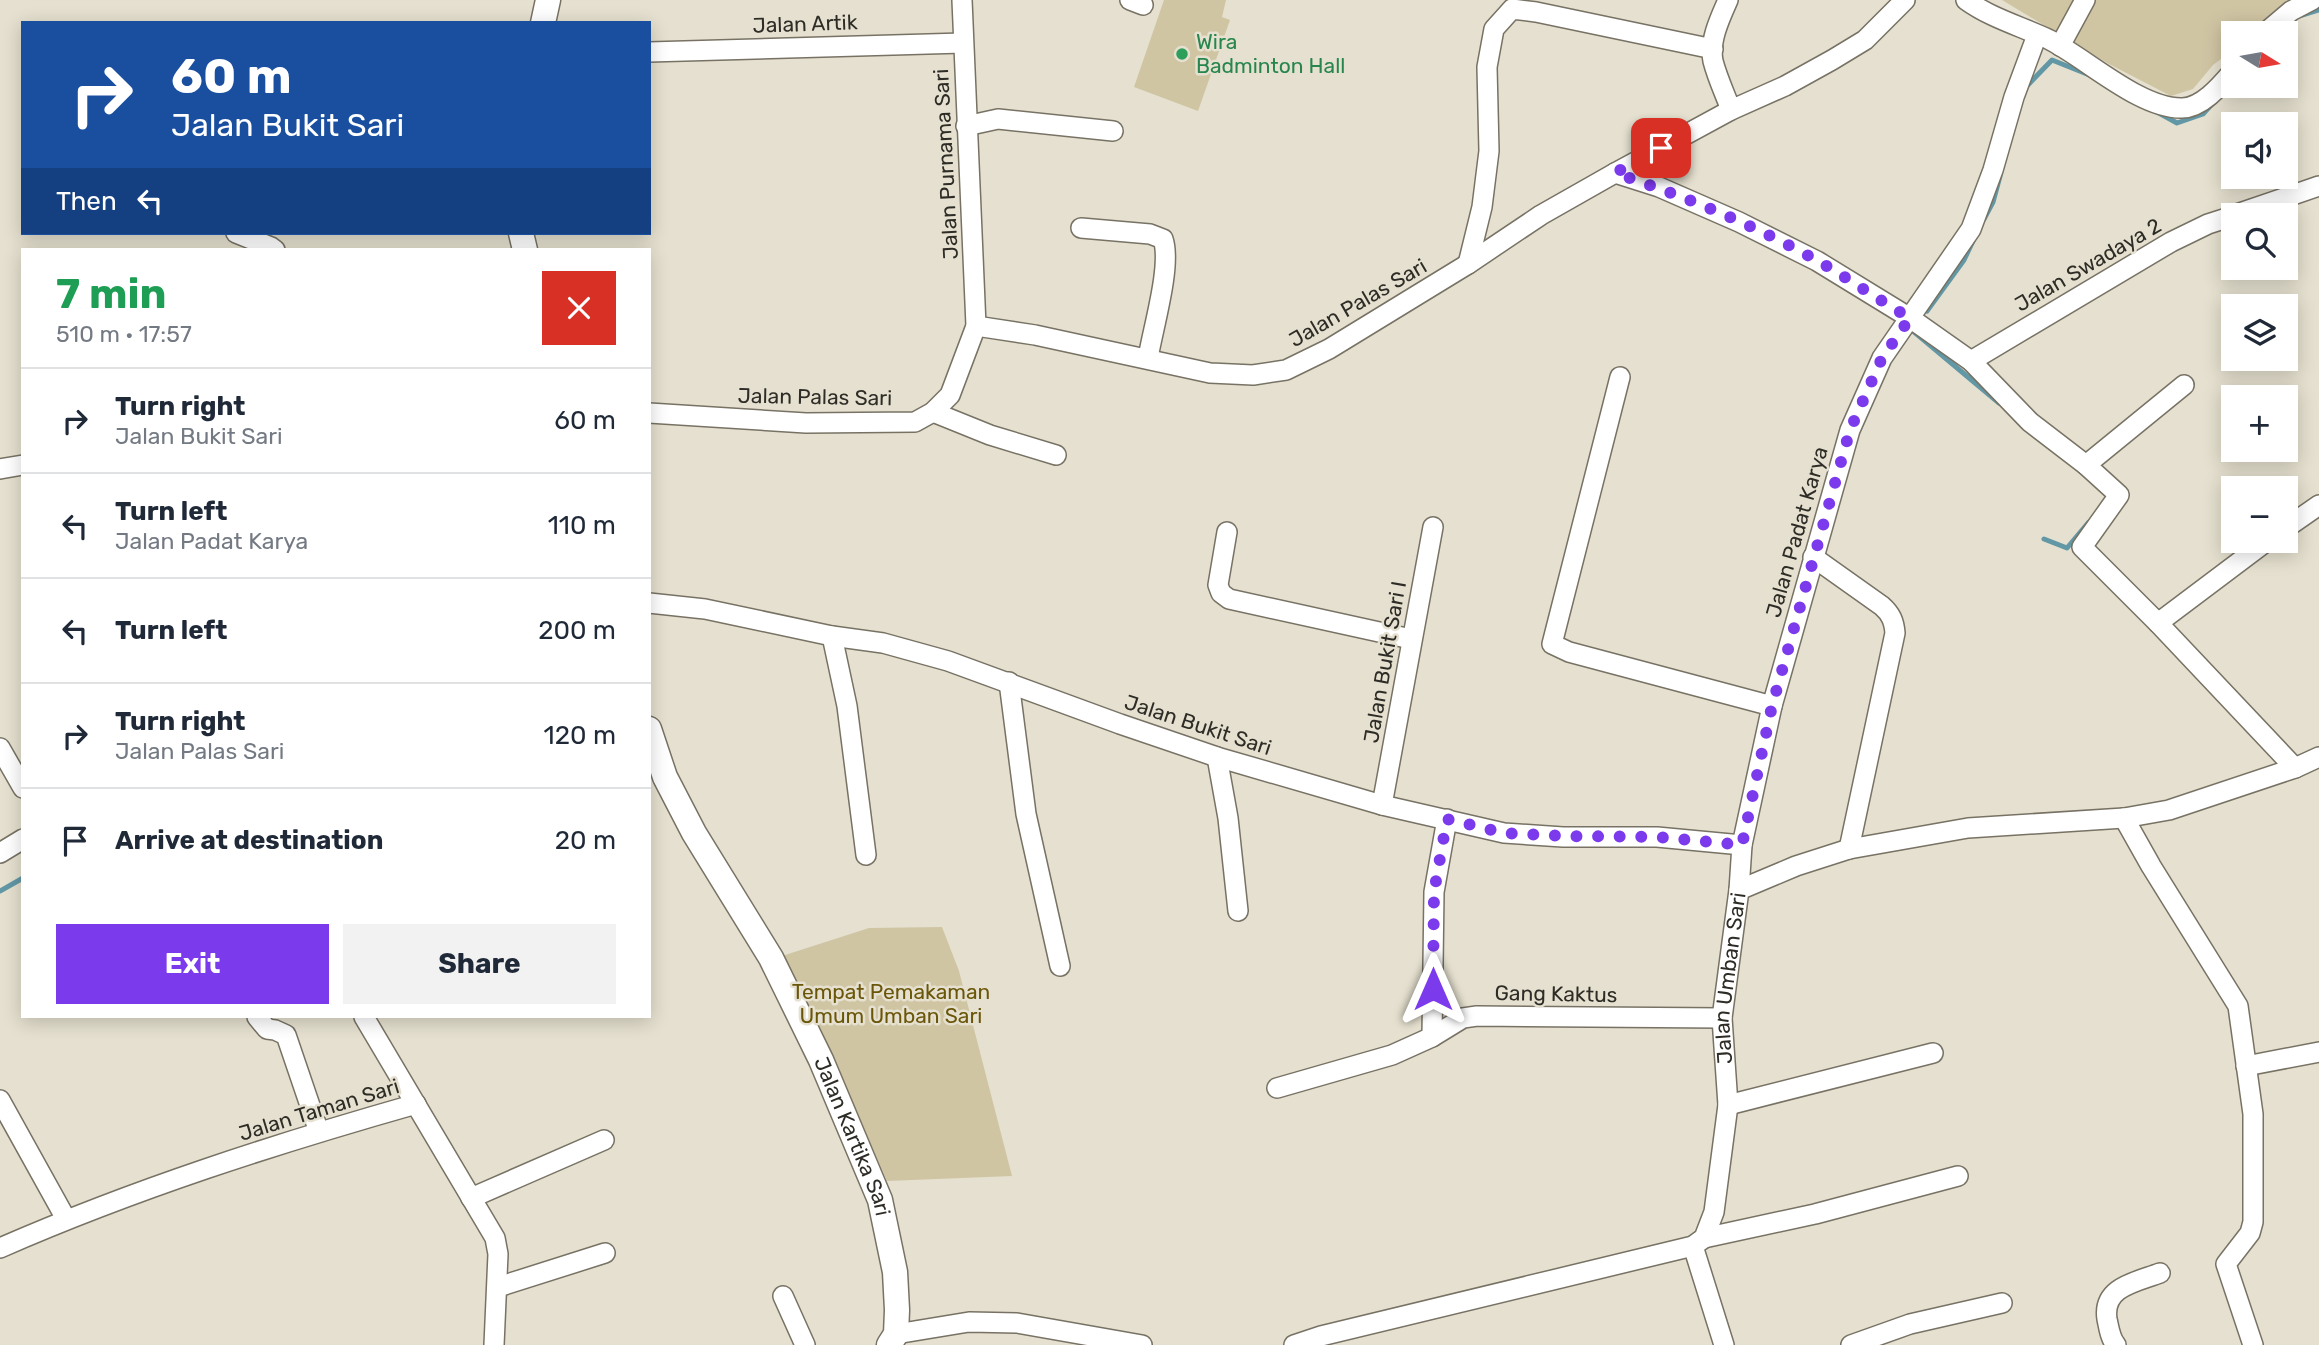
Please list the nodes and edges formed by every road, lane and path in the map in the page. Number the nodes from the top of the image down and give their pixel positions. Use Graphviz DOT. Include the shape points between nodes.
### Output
graph roads {
  1 [pos="548,0"];
  2 [pos="962,0"];
  3 [pos="1728,0"];
  4 [pos="1905,0"];
  5 [pos="1966,0"];
  6 [pos="2085,0"];
  7 [pos="2312,0"];
  8 [pos="543,21"];
  9 [pos="2279,21"];
  10 [pos="2037,35"];
  11 [pos="963,43"];
  12 [pos="2060,46"];
  13 [pos="1713,49"];
  14 [pos="651,52"];
  15 [pos="2221,86"];
  16 [pos="1731,110"];
  17 [pos="966,125"];
  18 [pos="1113,131"];
  19 [pos="1615,173"];
  20 [pos="2319,186"];
  21 [pos="2269,203"];
  22 [pos="2221,219"];
  23 [pos="1081,228"];
  24 [pos="241,235"];
  25 [pos="270,248"];
  26 [pos="1468,264"];
  27 [pos="1910,318"];
  28 [pos="976,326"];
  29 [pos="1148,358"];
  30 [pos="1971,361"];
  31 [pos="1620,377"];
  32 [pos="2184,385"];
  33 [pos="933,412"];
  34 [pos="651,413"];
  35 [pos="1056,456"];
  36 [pos="21,465"];
  37 [pos="2085,465"];
  38 [pos="0,469"];
  39 [pos="2319,505"];
  40 [pos="2298,520"];
  41 [pos="1433,527"];
  42 [pos="1227,531"];
  43 [pos="2251,553"];
  44 [pos="1813,557"];
  45 [pos="651,603"];
  46 [pos="2158,623"];
  47 [pos="832,636"];
  48 [pos="1411,639"];
  49 [pos="1009,682"];
  50 [pos="1772,706"];
  51 [pos="651,735"];
  52 [pos="0,748"];
  53 [pos="1216,757"];
  54 [pos="2319,757"];
  55 [pos="2295,768"];
  56 [pos="21,785"];
  57 [pos="1382,805"];
  58 [pos="2124,818"];
  59 [pos="1447,819"];
  60 [pos="21,840"];
  61 [pos="1742,845"];
  62 [pos="1849,849"];
  63 [pos="0,853"];
  64 [pos="866,855"];
  65 [pos="1739,890"];
  66 [pos="1238,911"];
  67 [pos="1060,966"];
  68 [pos="258,1018"];
  69 [pos="364,1018"];
  70 [pos="1722,1018"];
  71 [pos="1432,1037"];
  72 [pos="2319,1052"];
  73 [pos="1933,1054"];
  74 [pos="2246,1066"];
  75 [pos="1277,1088"];
  76 [pos="416,1104"];
  77 [pos="1728,1105"];
  78 [pos="2,1108"];
  79 [pos="319,1132"];
  80 [pos="604,1140"];
  81 [pos="1958,1176"];
  82 [pos="471,1198"];
  83 [pos="66,1219"];
  84 [pos="1698,1242"];
  85 [pos="0,1248"];
  86 [pos="605,1253"];
  87 [pos="2160,1273"];
  88 [pos="498,1287"];
  89 [pos="783,1296"];
  90 [pos="2002,1303"];
  91 [pos="892,1340"];
  92 [pos="494,1345"];
  93 [pos="805,1345"];
  94 [pos="1142,1345"];
  95 [pos="1294,1345"];
  96 [pos="1724,1345"];
  97 [pos="1851,1345"];
  98 [pos="2116,1345"];
  99 [pos="2253,1345"];
  1 -- 8 [label="main road"];
  2 -- 11 [label="street, Jalan Purnama Sari"];
  3 -- 13 [label="street"];
  4 -- 16 [label="street, Jalan Palas Sari" via="1865,40 1785,86"];
  5 -- 10 [label="street" via="1984,13"];
  6 -- 12 [label="street"];
  7 -- 9 [label="street"];
  10 -- 12 [label="street"];
  10 -- 27 [label="street, Jalan Padat Karya" via="1970,229"];
  11 -- 14 [label="street, Jalan Artik"];
  11 -- 17 [label="street, Jalan Purnama Sari"];
  12 -- 15 [label="street" via="2146,99 2181,108"];
  13 -- 16 [label="street" via="1713,62"];
  13 -- 26 [label="street" via="1512,9 1494,29 1487,67 1489,151"];
  16 -- 19 [label="street, Jalan Palas Sari"];
  17 -- 18 [label="street" via="998,119"];
  17 -- 28 [label="street, Jalan Purnama Sari"];
  19 -- 26 [label="street, Jalan Palas Sari"];
  19 -- 27 [label="street" via="1739,222 1817,261"];
  20 -- 21 [label="street, Jalan Swadaya 2"];
  22 -- 30 [label="street, Jalan Swadaya 2" via="2171,242"];
  23 -- 29 [label="street" via="1163,239 1165,265"];
  24 -- 25 [label="street"];
  26 -- 29 [label="street, Jalan Palas Sari" via="1286,370 1210,373"];
  27 -- 30 [label="street"];
  27 -- 44 [label="street, Jalan Padat Karya" via="1882,358 1850,430"];
  28 -- 29 [label="street, Jalan Palas Sari"];
  28 -- 33 [label="street" via="950,395"];
  30 -- 37 [label="street" via="2030,422"];
  31 -- 50 [label="street" via="1552,644"];
  32 -- 37 [label="street"];
  33 -- 34 [label="street, Jalan Palas Sari" via="915,422 806,424"];
  33 -- 35 [label="street"];
  36 -- 38 [label="street"];
  37 -- 46 [label="street" via="2119,495 2082,547"];
  39 -- 40 [label="street"];
  41 -- 48 [label="street, Jalan Bukit Sari I"];
  42 -- 48 [label="street" via="1218,585 1229,599"];
  43 -- 46 [label="street"];
  44 -- 50 [label="street, Jalan Padat Karya"];
  44 -- 62 [label="street" via="1890,612 1894,622"];
  45 -- 47 [label="street, Jalan Bukit Sari" via="705,609"];
  46 -- 55 [label="street"];
  47 -- 49 [label="street, Jalan Bukit Sari" via="883,643"];
  47 -- 64 [label="street" via="847,706"];
  48 -- 57 [label="street, Jalan Bukit Sari I"];
  49 -- 53 [label="street, Jalan Bukit Sari"];
  49 -- 67 [label="street" via="1026,814"];
  50 -- 61 [label="street, Jalan Padat Karya"];
  51 -- 91 [label="main road, Jalan Kartika Sari" via="688,821 771,958 880,1200 895,1272 897,1310"];
  52 -- 56 [label="street"];
  53 -- 57 [label="street, Jalan Bukit Sari"];
  53 -- 66 [label="street"];
  54 -- 55 [label="street, Jalan Umban Sari"];
  55 -- 58 [label="street, Jalan Umban Sari" via="2169,810"];
  57 -- 59 [label="street, Jalan Bukit Sari"];
  58 -- 62 [label="street, Jalan Umban Sari" via="1968,828"];
  58 -- 74 [label="street" via="2238,1006"];
  59 -- 61 [label="street, Jalan Bukit Sari" via="1504,833 1657,837"];
  59 -- 71 [label="street" via="1434,892"];
  60 -- 63 [label="street"];
  61 -- 65 [label="street, Jalan Padat Karya"];
  62 -- 65 [label="street, Jalan Umban Sari"];
  65 -- 70 [label="street, Jalan Umban Sari"];
  68 -- 79 [label="street" via="267,1029 286,1035"];
  69 -- 76 [label="street"];
  70 -- 71 [label="street, Gang Kaktus" via="1478,1016 1463,1018"];
  70 -- 77 [label="street, Jalan Umban Sari"];
  71 -- 75 [label="street, Gang Kaktus" via="1392,1055"];
  72 -- 74 [label="street"];
  73 -- 77 [label="street"];
  74 -- 99 [label="street" via="2253,1114 2253,1222 2226,1264"];
  76 -- 79 [label="street, Jalan Taman Sari"];
  76 -- 82 [label="street, Jalan Taman Sari"];
  77 -- 84 [label="street, Jalan Umban Sari" via="1714,1212"];
  78 -- 83 [label="street"];
  79 -- 83 [label="street, Jalan Taman Sari"];
  80 -- 82 [label="street"];
  81 -- 84 [label="street"];
  82 -- 88 [label="street, Jalan Taman Sari" via="495,1238"];
  83 -- 85 [label="street, Jalan Taman Sari"];
  84 -- 95 [label="street"];
  84 -- 96 [label="street"];
  86 -- 88 [label="street"];
  87 -- 98 [label="street" via="2110,1296 2106,1312"];
  88 -- 92 [label="street, Jalan Taman Sari"];
  89 -- 93 [label="street"];
  90 -- 97 [label="street" via="1910,1324"];
  91 -- 94 [label="street" via="969,1322 1017,1322"];
}
